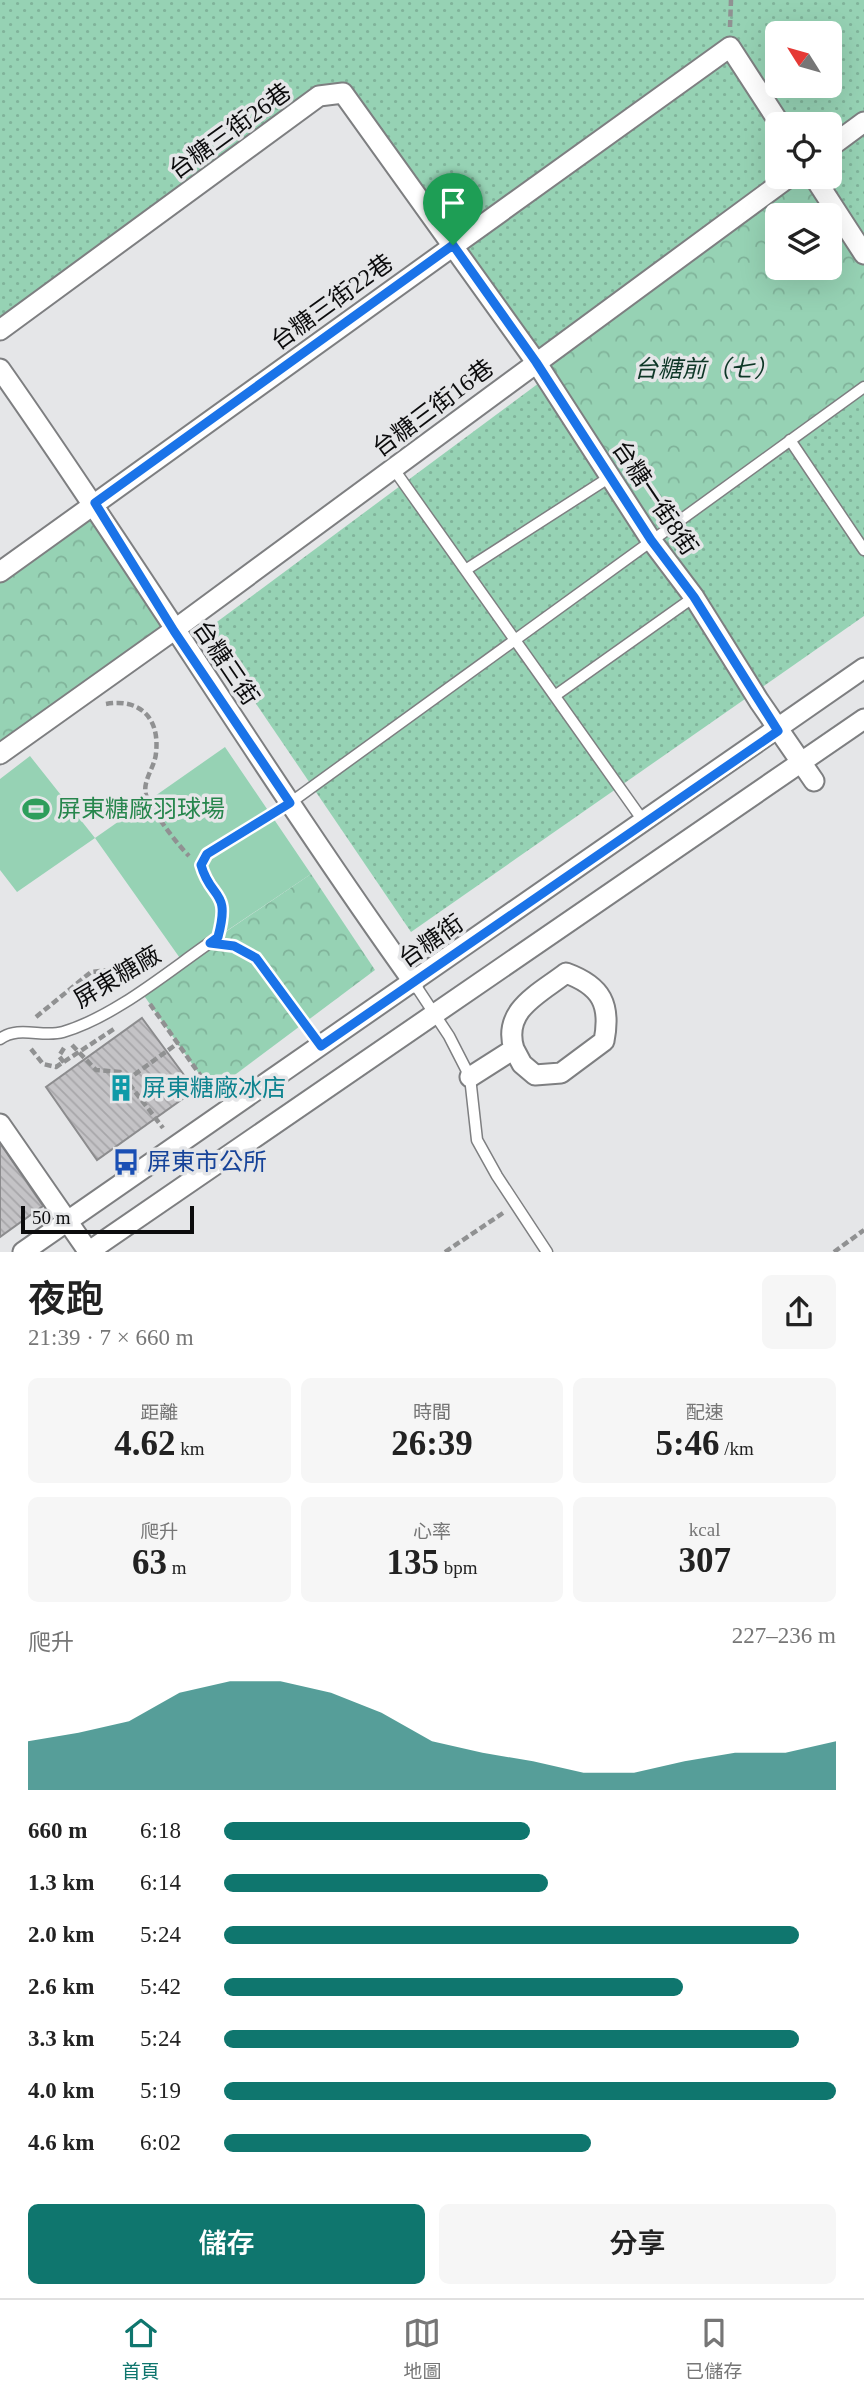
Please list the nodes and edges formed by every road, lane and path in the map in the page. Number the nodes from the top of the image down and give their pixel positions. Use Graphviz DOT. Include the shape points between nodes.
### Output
graph roads {
  1 [pos="731,0"];
  2 [pos="730,47"];
  3 [pos="772,112"];
  4 [pos="864,122"];
  5 [pos="842,138"];
  6 [pos="773,189"];
  7 [pos="822,189"];
  8 [pos="453,245"];
  9 [pos="864,254"];
  10 [pos="0,330"];
  11 [pos="536,362"];
  12 [pos="0,369"];
  13 [pos="864,387"];
  14 [pos="790,440"];
  15 [pos="393,468"];
  16 [pos="610,477"];
  17 [pos="95,503"];
  18 [pos="651,540"];
  19 [pos="864,550"];
  20 [pos="467,569"];
  21 [pos="0,572"];
  22 [pos="694,597"];
  23 [pos="174,631"];
  24 [pos="516,638"];
  25 [pos="864,668"];
  26 [pos="556,695"];
  27 [pos="102,705"];
  28 [pos="864,719"];
  29 [pos="778,731"];
  30 [pos="0,754"];
  31 [pos="801,763"];
  32 [pos="814,781"];
  33 [pos="290,803"];
  34 [pos="645,823"];
  35 [pos="201,865"];
  36 [pos="210,943"];
  37 [pos="414,983"];
  38 [pos="434,1014"];
  39 [pos="0,1039"];
  40 [pos="178,1044"];
  41 [pos="321,1046"];
  42 [pos="514,1049"];
  43 [pos="65,1064"];
  44 [pos="470,1077"];
  45 [pos="115,1079"];
  46 [pos="127,1080"];
  47 [pos="0,1124"];
  48 [pos="163,1128"];
  49 [pos="516,1204"];
  50 [pos="67,1222"];
  51 [pos="864,1230"];
  52 [pos="23,1251"];
  53 [pos="88,1251"];
  54 [pos="445,1251"];
  55 [pos="547,1251"];
  56 [pos="834,1251"];
  1 -- 2 [label="path"];
  2 -- 3 [label="street"];
  2 -- 8 [label="street, 台糖三街22巷"];
  4 -- 5 [label="street"];
  6 -- 11 [label="street, 台糖三街16巷"];
  7 -- 9 [label="street"];
  8 -- 10 [label="street, 台糖三街26巷" via="343,93 319,96"];
  8 -- 11 [label="street, 台糖一街8街"];
  8 -- 17 [label="street, 台糖三街22巷"];
  11 -- 15 [label="street, 台糖三街16巷"];
  11 -- 16 [label="street, 台糖一街8街"];
  12 -- 17 [label="street, 台糖三街"];
  13 -- 14 [label="lane"];
  14 -- 18 [label="lane"];
  14 -- 19 [label="lane"];
  15 -- 20 [label="lane"];
  15 -- 23 [label="street, 台糖三街16巷"];
  16 -- 18 [label="street, 台糖一街8街"];
  16 -- 20 [label="lane"];
  17 -- 21 [label="street, 台糖三街22巷"];
  17 -- 23 [label="street, 台糖三街"];
  18 -- 22 [label="street, 台糖一街8街"];
  18 -- 24 [label="lane"];
  20 -- 24 [label="lane"];
  22 -- 26 [label="lane"];
  22 -- 29 [label="street, 台糖一街8街"];
  23 -- 30 [label="street, 台糖三街16巷"];
  23 -- 33 [label="street, 台糖三街"];
  24 -- 26 [label="lane"];
  24 -- 33 [label="lane"];
  25 -- 29 [label="street, 台糖街"];
  26 -- 34 [label="lane"];
  27 -- 35 [label="path" via="126,701 143,710 155,729 156,754 146,794 181,849"];
  28 -- 31 [label="street"];
  29 -- 31 [label="street, 台糖一街8街"];
  29 -- 34 [label="street, 台糖街"];
  31 -- 32 [label="street, 台糖一街8街"];
  31 -- 38 [label="street"];
  33 -- 35 [label="lane" via="207,854"];
  33 -- 37 [label="street, 台糖三街"];
  34 -- 37 [label="street, 台糖街"];
  35 -- 36 [label="lane, 屏東糖廠" via="225,912 218,937"];
  36 -- 39 [label="lane, 屏東糖廠" via="103,1015 61,1033 19,1032"];
  36 -- 41 [label="lane" via="234,946 256,958"];
  37 -- 38 [label="lane"];
  37 -- 41 [label="street, 台糖街"];
  38 -- 44 [label="lane"];
  38 -- 53 [label="street"];
  40 -- 46 [label="path"];
  41 -- 50 [label="street, 台糖街"];
  42 -- 42 [label="street" via="522,1064 536,1075 561,1073 604,1041 609,1016 590,985 566,973 517,1010 510,1036"];
  42 -- 44 [label="street"];
  43 -- 46 [label="path" via="60,1050 75,1045 96,1070 113,1069"];
  44 -- 49 [label="lane" via="477,1140"];
  45 -- 46 [label="path"];
  46 -- 48 [label="path"];
  47 -- 50 [label="street"];
  49 -- 54 [label="path"];
  49 -- 55 [label="lane"];
  50 -- 52 [label="street, 台糖街"];
  50 -- 53 [label="street"];
  51 -- 56 [label="path"];
}
